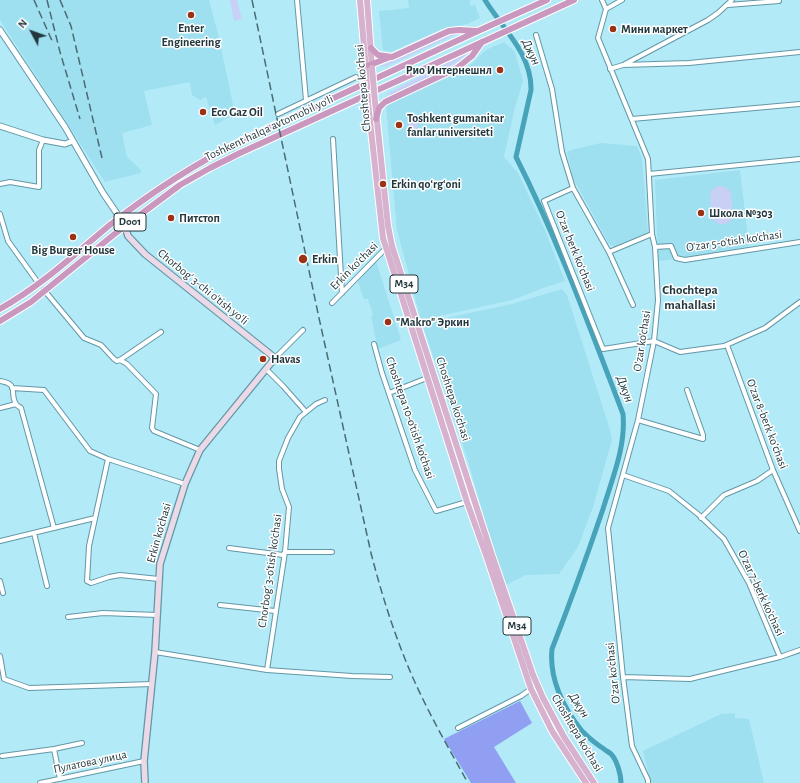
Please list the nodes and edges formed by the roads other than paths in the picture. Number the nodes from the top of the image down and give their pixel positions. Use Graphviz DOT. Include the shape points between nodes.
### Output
graph roads {
  1 [pos="297,0"];
  2 [pos="360,0"];
  3 [pos="367,0"];
  4 [pos="547,0"];
  5 [pos="574,0"];
  6 [pos="602,0"];
  7 [pos="622,0"];
  8 [pos="732,0"];
  9 [pos="779,1"];
  10 [pos="727,5"];
  11 [pos="606,9"];
  12 [pos="0,30"];
  13 [pos="478,31"];
  14 [pos="536,35"];
  15 [pos="483,41"];
  16 [pos="371,48"];
  17 [pos="800,52"];
  18 [pos="392,57"];
  19 [pos="623,66"];
  20 [pos="369,67"];
  21 [pos="610,69"];
  22 [pos="356,77"];
  23 [pos="306,100"];
  24 [pos="372,103"];
  25 [pos="800,104"];
  26 [pos="278,114"];
  27 [pos="376,119"];
  28 [pos="632,120"];
  29 [pos="0,126"];
  30 [pos="43,140"];
  31 [pos="332,140"];
  32 [pos="73,141"];
  33 [pos="800,159"];
  34 [pos="649,174"];
  35 [pos="0,184"];
  36 [pos="573,188"];
  37 [pos="0,214"];
  38 [pos="120,218"];
  39 [pos="125,226"];
  40 [pos="652,234"];
  41 [pos="800,242"];
  42 [pos="389,247"];
  43 [pos="655,247"];
  44 [pos="609,252"];
  45 [pos="39,284"];
  46 [pos="44,290"];
  47 [pos="342,293"];
  48 [pos="800,302"];
  49 [pos="332,303"];
  50 [pos="634,305"];
  51 [pos="0,309"];
  52 [pos="0,321"];
  53 [pos="303,330"];
  54 [pos="162,332"];
  55 [pos="654,341"];
  56 [pos="374,344"];
  57 [pos="727,345"];
  58 [pos="275,358"];
  59 [pos="120,360"];
  60 [pos="266,369"];
  61 [pos="427,378"];
  62 [pos="0,382"];
  63 [pos="12,388"];
  64 [pos="688,390"];
  65 [pos="389,393"];
  66 [pos="325,400"];
  67 [pos="16,404"];
  68 [pos="0,408"];
  69 [pos="306,412"];
  70 [pos="638,420"];
  71 [pos="200,450"];
  72 [pos="108,459"];
  73 [pos="461,460"];
  74 [pos="454,462"];
  75 [pos="773,470"];
  76 [pos="623,475"];
  77 [pos="185,484"];
  78 [pos="467,502"];
  79 [pos="95,518"];
  80 [pos="701,518"];
  81 [pos="54,528"];
  82 [pos="800,531"];
  83 [pos="34,533"];
  84 [pos="0,541"];
  85 [pos="229,548"];
  86 [pos="285,552"];
  87 [pos="332,552"];
  88 [pos="159,579"];
  89 [pos="0,581"];
  90 [pos="47,586"];
  91 [pos="3,593"];
  92 [pos="220,605"];
  93 [pos="275,611"];
  94 [pos="157,615"];
  95 [pos="68,617"];
  96 [pos="800,650"];
  97 [pos="155,652"];
  98 [pos="0,656"];
  99 [pos="780,657"];
  100 [pos="267,670"];
  101 [pos="390,677"];
  102 [pos="623,677"];
  103 [pos="152,684"];
  104 [pos="531,689"];
  105 [pos="458,728"];
  106 [pos="82,744"];
  107 [pos="54,749"];
  108 [pos="2,756"];
  109 [pos="144,761"];
  110 [pos="60,779"];
  111 [pos="40,783"];
  112 [pos="145,783"];
  113 [pos="586,783"];
  114 [pos="594,783"];
  115 [pos="648,783"];
  1 -- 23 [label="street"];
  2 -- 20 [label="main road, Choshtepa ko'chasi"];
  3 -- 16 [label="main road, Choshtepa ko'chasi"];
  4 -- 13 [label="highway, Toshkent halqa avtomobil yo'li / D001"];
  5 -- 15 [label="highway, Toshkent halqa avtomobil yo'li"];
  6 -- 11 [label="street"];
  7 -- 11 [label="street"];
  8 -- 10 [label="street"];
  9 -- 10 [label="street"];
  10 -- 19 [label="street" via="708,20"];
  11 -- 21 [label="street, O'zar ko'chasi" via="598,38"];
  12 -- 32 [label="street"];
  13 -- 18 [label="highway" via="449,31"];
  13 -- 38 [label="highway, Toshkent halqa avtomobil yo'li / D001" via="202,161 170,180"];
  14 -- 36 [label="street" via="552,89 562,152"];
  15 -- 27 [label="highway" via="472,56 457,68 382,104"];
  15 -- 39 [label="highway, Toshkent halqa avtomobil yo'li / D001" via="210,168 180,185"];
  16 -- 18 [label="highway" via="378,55"];
  16 -- 20 [label="main road, Choshtepa ko'chasi"];
  17 -- 19 [label="street" via="689,63"];
  18 -- 20 [label="highway"];
  19 -- 21 [label="street"];
  20 -- 24 [label="main road, Choshtepa ko'chasi / M34, bridge"];
  21 -- 28 [label="street, O'zar ko'chasi"];
  22 -- 23 [label="street"];
  23 -- 26 [label="street"];
  24 -- 27 [label="main road, Choshtepa ko'chasi / M34"];
  24 -- 42 [label="main road, Choshtepa ko'chasi / M34" via="381,227"];
  25 -- 28 [label="street"];
  27 -- 42 [label="main road, Choshtepa ko'chasi / M34"];
  28 -- 34 [label="street, O'zar ko'chasi" via="648,159"];
  29 -- 30 [label="street"];
  30 -- 32 [label="street" via="65,144"];
  30 -- 35 [label="street" via="40,150 39,187 10,182"];
  31 -- 47 [label="street"];
  32 -- 38 [label="street"];
  33 -- 34 [label="street"];
  34 -- 40 [label="street, O'zar ko'chasi"];
  36 -- 44 [label="street"];
  36 -- 55 [label="street, Oʻzar berk koʻchasi" via="544,201 603,349"];
  37 -- 45 [label="street" via="8,240"];
  38 -- 39 [label="highway"];
  38 -- 45 [label="highway, Toshkent halqa avtomobil yo'li / D001"];
  39 -- 46 [label="highway, Toshkent halqa avtomobil yo'li / D001"];
  39 -- 58 [label="main road, Chorbog' 3-chi o'tish yo'li" via="128,236 144,254"];
  40 -- 43 [label="street, O'zar ko'chasi"];
  40 -- 44 [label="street"];
  41 -- 43 [label="street, O'zar 5-o'tish ko'chasi" via="685,260 676,258 671,246"];
  42 -- 47 [label="street, Erkin ko'chasi"];
  42 -- 61 [label="main road, Choshtepa ko'chasi / M34"];
  42 -- 73 [label="main road, Choshtepa ko'chasi / M34"];
  43 -- 55 [label="street, O'zar ko'chasi" via="658,300"];
  44 -- 50 [label="street"];
  45 -- 51 [label="highway, Toshkent halqa avtomobil yo'li / D001"];
  46 -- 52 [label="highway, Toshkent halqa avtomobil yo'li / D001" via="31,302"];
  46 -- 59 [label="street" via="84,338 101,345 114,360"];
  47 -- 49 [label="street, Erkin ko'chasi"];
  48 -- 57 [label="street" via="764,328"];
  53 -- 58 [label="street, Erkin ko'chasi"];
  54 -- 59 [label="street"];
  55 -- 57 [label="street" via="680,352"];
  55 -- 70 [label="street, O'zar ko'chasi"];
  56 -- 65 [label="street, Choshtepa 10-o'tish ko'chasi"];
  57 -- 75 [label="street, Oʻzar 8-berk koʻchasi"];
  58 -- 60 [label="main road, Erkin ko'chasi"];
  59 -- 71 [label="street" via="156,394 152,430"];
  60 -- 69 [label="street"];
  60 -- 71 [label="main road, Erkin ko'chasi"];
  61 -- 65 [label="street"];
  61 -- 74 [label="main road, Choshtepa ko'chasi / M34"];
  62 -- 63 [label="street" via="7,382"];
  63 -- 67 [label="street"];
  63 -- 72 [label="street" via="44,390 90,451"];
  64 -- 70 [label="street" via="703,440"];
  65 -- 78 [label="street, Choshtepa 10-o'tish ko'chasi" via="415,470 436,511"];
  66 -- 69 [label="street, Chorbog' 3-o'tish ko'chasi"];
  67 -- 68 [label="street"];
  67 -- 81 [label="street" via="21,408"];
  69 -- 86 [label="street, Chorbog' 3-o'tish ko'chasi" via="293,427 279,461 282,489 289,507"];
  70 -- 76 [label="street, O'zar ko'chasi"];
  71 -- 77 [label="main road, Erkin ko'chasi"];
  72 -- 77 [label="street"];
  72 -- 79 [label="street"];
  73 -- 74 [label="main road"];
  73 -- 114 [label="main road, Choshtepa ko'chasi / M34" via="533,675 564,737"];
  74 -- 78 [label="main road, Choshtepa ko'chasi / M34"];
  75 -- 80 [label="street" via="757,481 724,495"];
  75 -- 82 [label="street, Oʻzar 8-berk koʻchasi"];
  76 -- 80 [label="street, O'zar 7-berk ko'chasi" via="669,491"];
  76 -- 102 [label="street, O'zar ko'chasi" via="608,528"];
  77 -- 88 [label="main road, Erkin ko'chasi" via="160,564"];
  78 -- 104 [label="main road, Choshtepa ko'chasi / M34"];
  79 -- 81 [label="street"];
  79 -- 88 [label="street" via="89,546 86,580 88,582 91,584 120,575"];
  80 -- 99 [label="street, O'zar 7-berk ko'chasi" via="724,539 748,583"];
  81 -- 83 [label="street"];
  83 -- 84 [label="street"];
  83 -- 90 [label="street"];
  85 -- 86 [label="street" via="283,555"];
  86 -- 87 [label="street"];
  86 -- 93 [label="street, Chorbog' 3-o'tish ko'chasi"];
  88 -- 94 [label="main road, Erkin ko'chasi"];
  89 -- 91 [label="street"];
  92 -- 93 [label="street"];
  93 -- 100 [label="street, Chorbog' 3-o'tish ko'chasi"];
  94 -- 95 [label="street" via="103,613"];
  94 -- 97 [label="main road, Erkin ko'chasi"];
  96 -- 99 [label="street"];
  97 -- 100 [label="street"];
  97 -- 103 [label="main road, Erkin ko'chasi"];
  98 -- 103 [label="street" via="4,679 29,688"];
  99 -- 102 [label="street" via="690,679"];
  100 -- 101 [label="street"];
  102 -- 115 [label="street, O'zar ko'chasi" via="632,746"];
  103 -- 109 [label="main road, Erkin ko'chasi"];
  104 -- 105 [label="street"];
  104 -- 113 [label="main road, Choshtepa ko'chasi / M34" via="552,731"];
  106 -- 107 [label="street"];
  107 -- 108 [label="street"];
  107 -- 110 [label="street"];
  109 -- 110 [label="street, Пулатова улица"];
  109 -- 112 [label="main road, Erkin ko'chasi"];
  110 -- 111 [label="street, Пулатова улица"];
}
